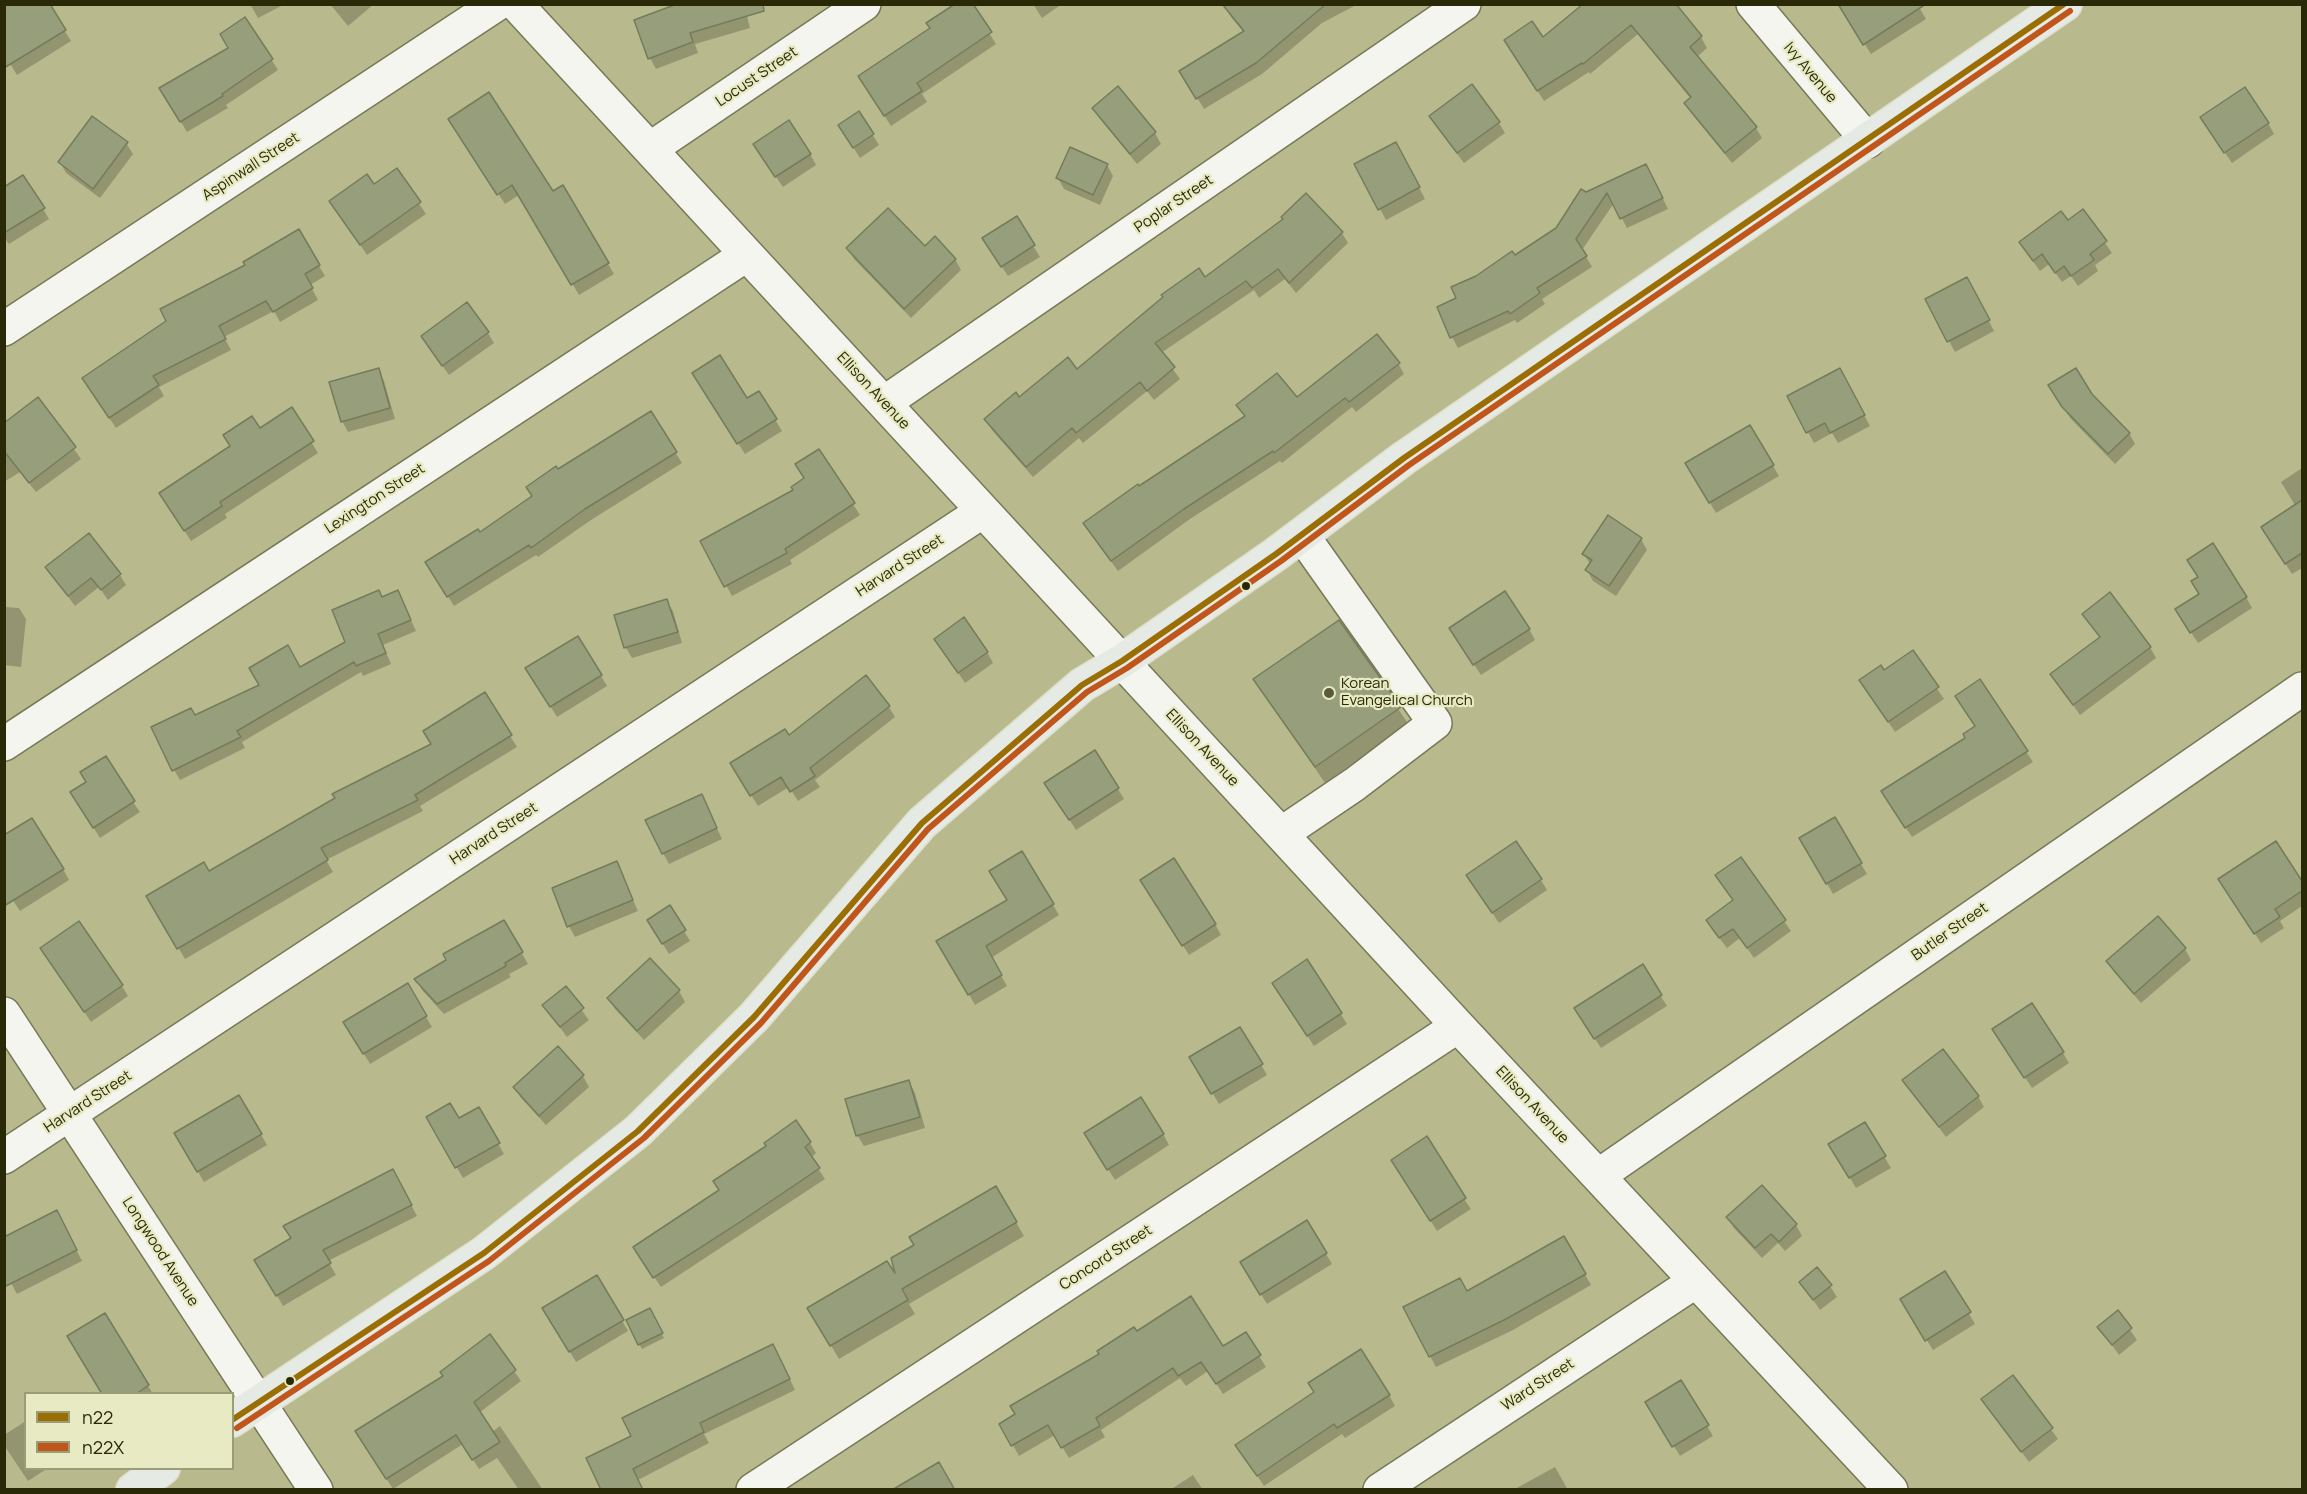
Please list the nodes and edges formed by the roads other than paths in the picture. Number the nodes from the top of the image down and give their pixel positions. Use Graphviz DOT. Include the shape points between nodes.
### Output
graph roads {
  1 [pos="497,4"];
  2 [pos="516,4"];
  3 [pos="864,4"];
  4 [pos="1464,4"];
  5 [pos="1753,4"];
  6 [pos="2065,4"];
  7 [pos="1868,141"];
  8 [pos="650,149"];
  9 [pos="746,255"];
  10 [pos="4,330"];
  11 [pos="884,403"];
  12 [pos="983,511"];
  13 [pos="1302,535"];
  14 [pos="1122,661"];
  15 [pos="2302,688"];
  16 [pos="4,744"];
  17 [pos="1281,834"];
  18 [pos="4,1014"];
  19 [pos="1458,1026"];
  20 [pos="70,1114"];
  21 [pos="4,1157"];
  22 [pos="1598,1176"];
  23 [pos="1696,1281"];
  24 [pos="234,1392"];
  25 [pos="234,1392"];
  26 [pos="245,1411"];
  27 [pos="160,1470"];
  28 [pos="133,1490"];
  29 [pos="316,1490"];
  30 [pos="753,1490"];
  31 [pos="1380,1490"];
  32 [pos="1891,1490"];
  1 -- 10 [label="street, Aspinwall Street"];
  2 -- 8 [label="street, Ellison Avenue"];
  3 -- 8 [label="street, Locust Street"];
  4 -- 11 [label="street, Poplar Street"];
  5 -- 7 [label="street, Ivy Avenue"];
  6 -- 7 [label="main road"];
  7 -- 13 [label="main road" via="1404,458"];
  8 -- 9 [label="street, Ellison Avenue"];
  9 -- 11 [label="street, Ellison Avenue"];
  9 -- 16 [label="street, Lexington Street"];
  11 -- 12 [label="street, Ellison Avenue"];
  12 -- 14 [label="street, Ellison Avenue"];
  12 -- 20 [label="street, Harvard Street"];
  13 -- 14 [label="main road"];
  13 -- 17 [label="street" via="1435,723"];
  14 -- 17 [label="street, Ellison Avenue"];
  14 -- 26 [label="main road" via="1082,685 922,824 754,1017 638,1131 484,1254"];
  15 -- 22 [label="street, Butler Street"];
  17 -- 19 [label="street, Ellison Avenue"];
  18 -- 20 [label="street, Longwood Avenue"];
  19 -- 22 [label="street, Ellison Avenue"];
  19 -- 30 [label="street, Concord Street"];
  20 -- 21 [label="street, Harvard Street"];
  20 -- 25 [label="street, Longwood Avenue"];
  22 -- 23 [label="street, Ellison Avenue"];
  23 -- 31 [label="street, Ward Street"];
  23 -- 32 [label="street, Ellison Avenue"];
  24 -- 26 [label="street, Longwood Avenue"];
  26 -- 29 [label="street, Longwood Avenue"];
  27 -- 28 [label="main road"];
}
